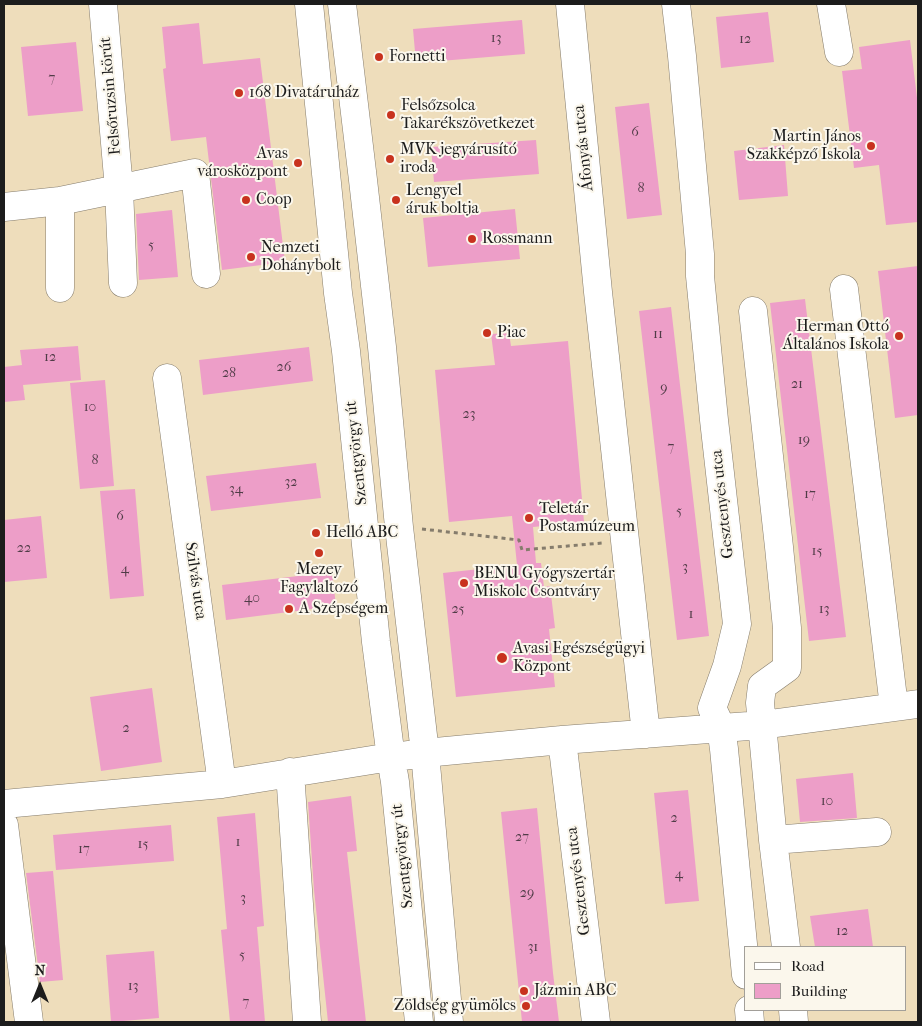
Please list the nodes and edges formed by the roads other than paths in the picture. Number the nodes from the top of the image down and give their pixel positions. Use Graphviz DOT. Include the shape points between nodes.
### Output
graph roads {
  1 [pos="103,4"];
  2 [pos="309,4"];
  3 [pos="342,4"];
  4 [pos="570,4"];
  5 [pos="676,4"];
  6 [pos="831,4"];
  7 [pos="838,52"];
  8 [pos="119,189"];
  9 [pos="60,201"];
  10 [pos="4,207"];
  11 [pos="206,274"];
  12 [pos="123,284"];
  13 [pos="60,288"];
  14 [pos="844,289"];
  15 [pos="753,311"];
  16 [pos="382,347"];
  17 [pos="346,351"];
  18 [pos="167,378"];
  19 [pos="906,705"];
  20 [pos="762,725"];
  21 [pos="721,727"];
  22 [pos="646,734"];
  23 [pos="562,740"];
  24 [pos="425,753"];
  25 [pos="391,758"];
  26 [pos="290,772"];
  27 [pos="222,784"];
  28 [pos="4,804"];
  29 [pos="4,825"];
  30 [pos="877,832"];
  31 [pos="773,840"];
  32 [pos="786,946"];
  33 [pos="744,954"];
  34 [pos="30,1022"];
  35 [pos="307,1022"];
  36 [pos="419,1022"];
  37 [pos="449,1022"];
  38 [pos="596,1022"];
  1 -- 8 [label="street, Felsőruzsin körút"];
  2 -- 17 [label="street, Szentgyörgy út"];
  3 -- 16 [label="street, Szentgyörgy út"];
  4 -- 22 [label="street, Áfonyás utca"];
  5 -- 21 [label="street, Gesztenyés utca" via="714,420 737,624 712,708"];
  6 -- 7 [label="street"];
  8 -- 9 [label="street"];
  8 -- 11 [label="street" via="194,173"];
  8 -- 12 [label="street, Felsőruzsin körút"];
  9 -- 10 [label="street"];
  9 -- 13 [label="street"];
  14 -- 19 [label="street"];
  15 -- 20 [label="street" via="787,628 787,668 762,686"];
  16 -- 17 [label="street"];
  16 -- 24 [label="street, Szentgyörgy út"];
  17 -- 25 [label="street, Szentgyörgy út"];
  18 -- 27 [label="street, Szilvás utca"];
  19 -- 20 [label="street"];
  20 -- 21 [label="street"];
  20 -- 31 [label="street"];
  21 -- 22 [label="street"];
  21 -- 33 [label="street, Gesztenyés utca"];
  22 -- 23 [label="street"];
  23 -- 24 [label="street"];
  23 -- 38 [label="street, Gesztenyés utca"];
  24 -- 25 [label="street"];
  24 -- 37 [label="street, Szentgyörgy út"];
  25 -- 26 [label="street"];
  25 -- 36 [label="street, Szentgyörgy út"];
  26 -- 27 [label="street"];
  26 -- 35 [label="street"];
  27 -- 28 [label="street"];
  29 -- 34 [label="street"];
  30 -- 31 [label="street"];
  31 -- 32 [label="street"];
}
